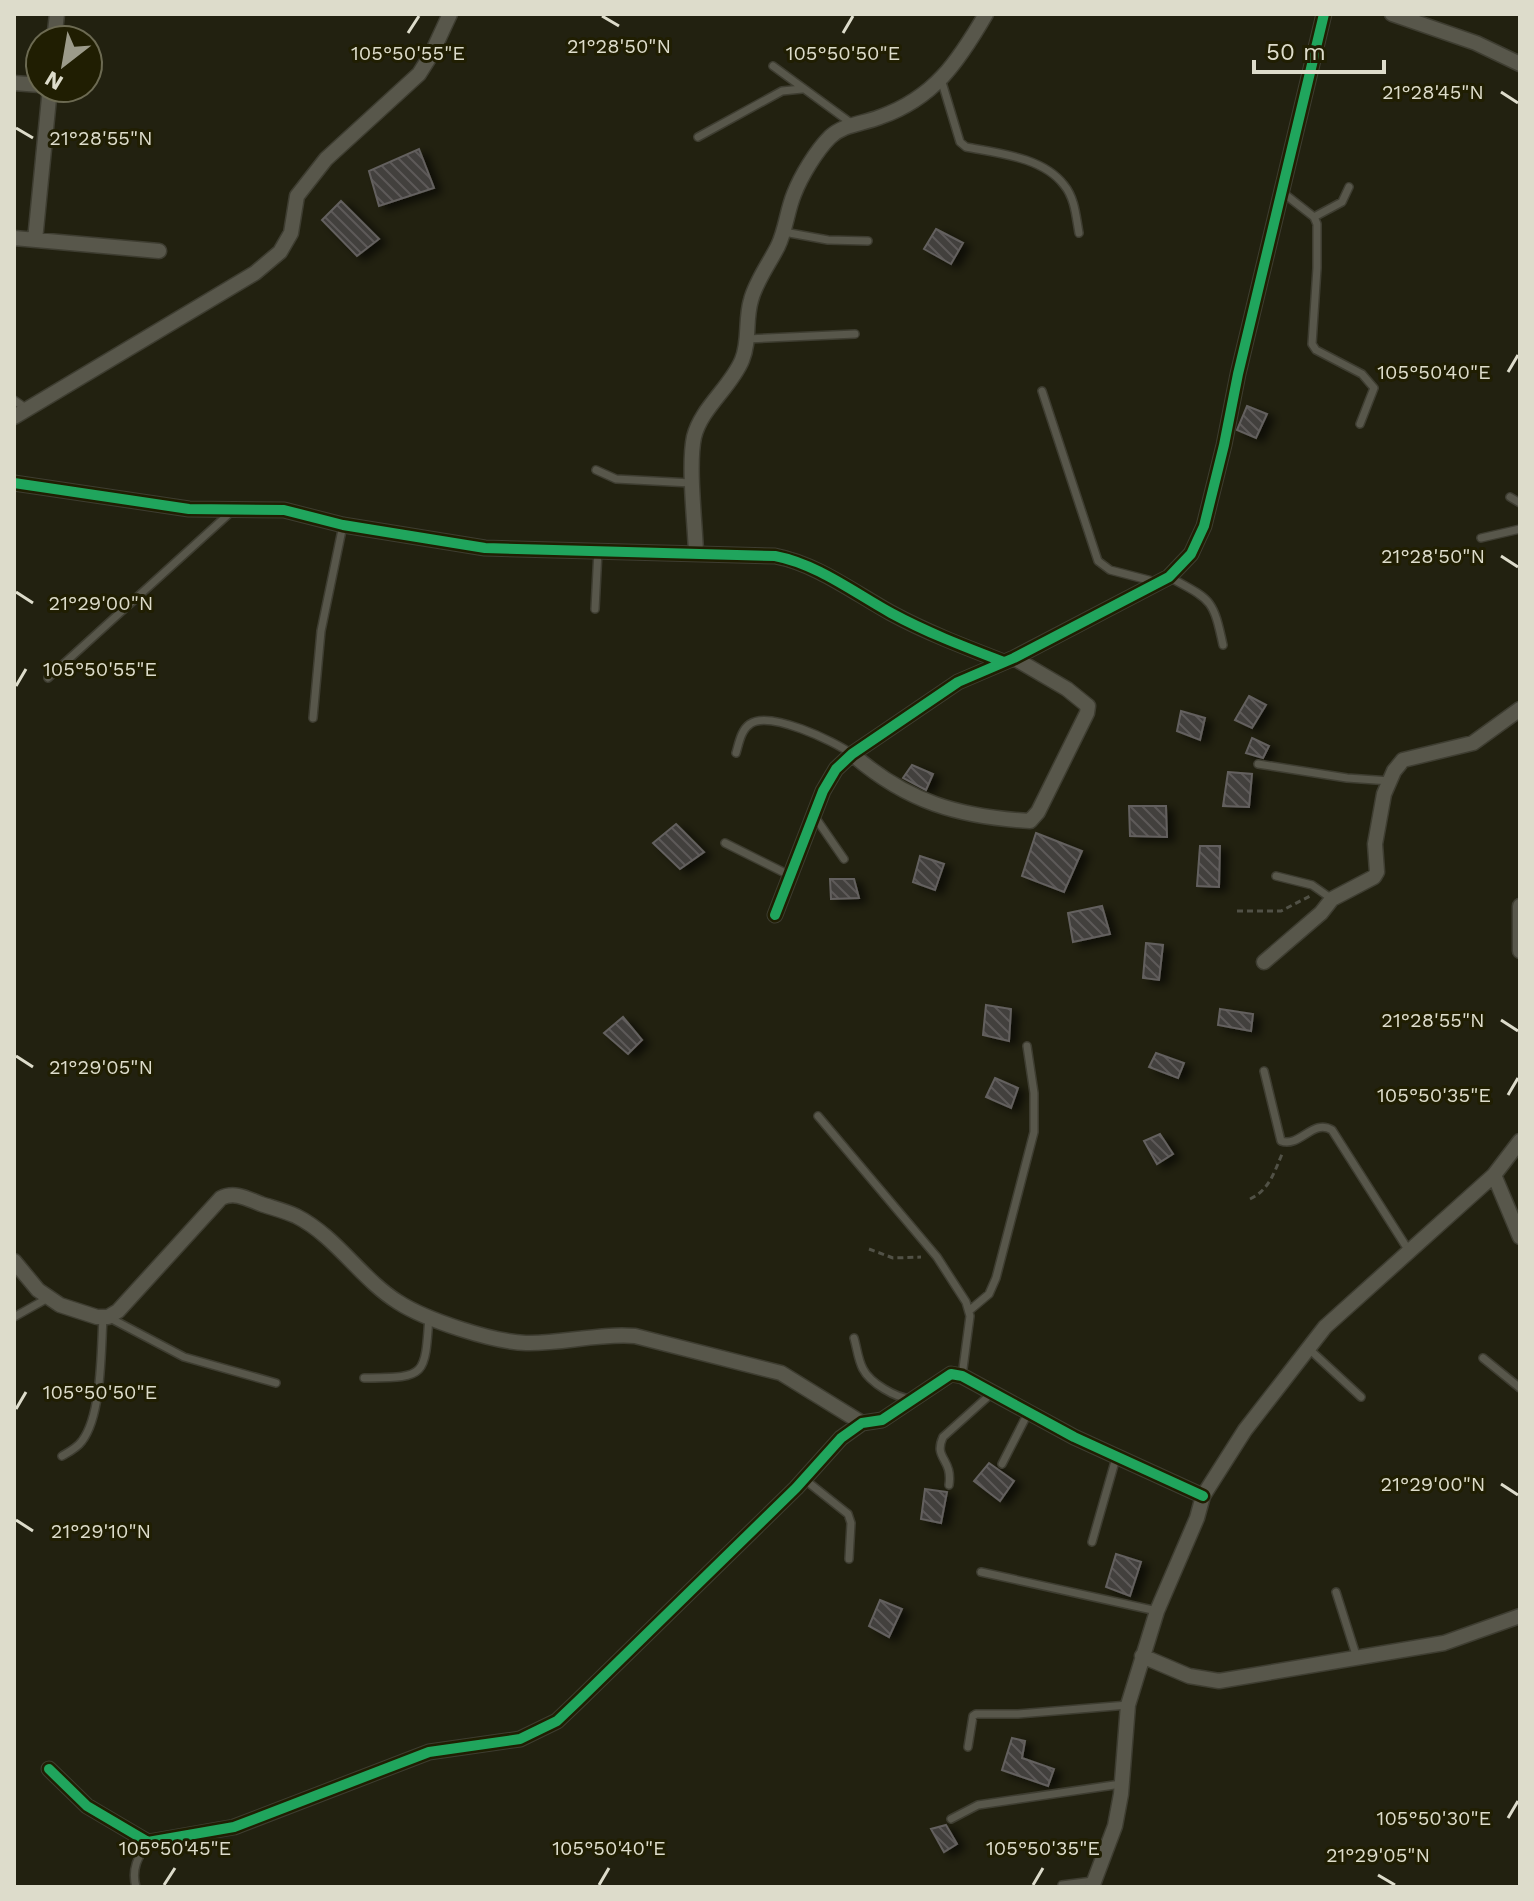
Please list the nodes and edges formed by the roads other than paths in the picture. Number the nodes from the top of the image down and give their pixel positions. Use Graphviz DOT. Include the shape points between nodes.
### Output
graph roads {
  1 [pos="450,14"];
  2 [pos="986,14"];
  3 [pos="1324,14"];
  4 [pos="1392,14"];
  5 [pos="1520,64"];
  6 [pos="773,66"];
  7 [pos="941,79"];
  8 [pos="802,89"];
  9 [pos="48,104"];
  10 [pos="853,124"];
  11 [pos="698,137"];
  12 [pos="1349,187"];
  13 [pos="1282,192"];
  14 [pos="1314,217"];
  15 [pos="784,232"];
  16 [pos="1079,233"];
  17 [pos="14,238"];
  18 [pos="35,240"];
  19 [pos="868,241"];
  20 [pos="159,251"];
  21 [pos="855,334"];
  22 [pos="747,339"];
  23 [pos="1042,391"];
  24 [pos="14,400"];
  25 [pos="20,413"];
  26 [pos="1360,424"];
  27 [pos="596,470"];
  28 [pos="14,483"];
  29 [pos="693,483"];
  30 [pos="1510,497"];
  31 [pos="1520,503"];
  32 [pos="233,509"];
  33 [pos="343,525"];
  34 [pos="1520,529"];
  35 [pos="1481,538"];
  36 [pos="598,551"];
  37 [pos="696,553"];
  38 [pos="1164,580"];
  39 [pos="595,609"];
  40 [pos="1223,645"];
  41 [pos="1009,660"];
  42 [pos="48,678"];
  43 [pos="1520,709"];
  44 [pos="313,718"];
  45 [pos="736,753"];
  46 [pos="852,754"];
  47 [pos="1258,764"];
  48 [pos="1390,781"];
  49 [pos="814,815"];
  50 [pos="725,843"];
  51 [pos="844,859"];
  52 [pos="791,876"];
  53 [pos="1276,876"];
  54 [pos="1326,895"];
  55 [pos="1520,906"];
  56 [pos="775,915"];
  57 [pos="1520,951"];
  58 [pos="1264,962"];
  59 [pos="1027,1046"];
  60 [pos="1264,1071"];
  61 [pos="818,1116"];
  62 [pos="1519,1143"];
  63 [pos="1494,1175"];
  64 [pos="1520,1237"];
  65 [pos="1409,1251"];
  66 [pos="14,1261"];
  67 [pos="48,1298"];
  68 [pos="970,1310"];
  69 [pos="429,1316"];
  70 [pos="14,1317"];
  71 [pos="106,1317"];
  72 [pos="854,1338"];
  73 [pos="1308,1348"];
  74 [pos="1483,1358"];
  75 [pos="962,1376"];
  76 [pos="364,1378"];
  77 [pos="276,1383"];
  78 [pos="1520,1388"];
  79 [pos="992,1392"];
  80 [pos="1361,1397"];
  81 [pos="913,1399"];
  82 [pos="1028,1413"];
  83 [pos="862,1423"];
  84 [pos="62,1456"];
  85 [pos="1116,1458"];
  86 [pos="1002,1464"];
  87 [pos="804,1479"];
  88 [pos="949,1485"];
  89 [pos="1203,1496"];
  90 [pos="1092,1542"];
  91 [pos="849,1559"];
  92 [pos="981,1572"];
  93 [pos="1336,1592"];
  94 [pos="1157,1611"];
  95 [pos="1520,1616"];
  96 [pos="1142,1656"];
  97 [pos="1357,1658"];
  98 [pos="1128,1705"];
  99 [pos="968,1747"];
  100 [pos="49,1769"];
  101 [pos="1121,1784"];
  102 [pos="951,1819"];
  103 [pos="148,1842"];
  104 [pos="1093,1884"];
  105 [pos="1062,1885"];
  106 [pos="136,1887"];
  1 -- 25 [label="street" via="419,74 326,159 297,196 291,233 280,252 255,273"];
  2 -- 7 [label="street"];
  3 -- 13 [label="street"];
  4 -- 5 [label="street"];
  6 -- 8 [label="lane"];
  7 -- 10 [label="street" via="909,105"];
  7 -- 16 [label="lane" via="960,142 1048,171 1073,201"];
  8 -- 10 [label="lane"];
  8 -- 11 [label="lane" via="782,91"];
  9 -- 18 [label="street"];
  10 -- 15 [label="street" via="828,139 801,179"];
  12 -- 14 [label="lane" via="1342,202"];
  13 -- 14 [label="lane"];
  13 -- 38 [label="street" via="1204,526 1191,554"];
  14 -- 26 [label="lane" via="1312,344 1362,374 1374,388"];
  15 -- 19 [label="lane"];
  15 -- 22 [label="street" via="749,303"];
  17 -- 18 [label="street"];
  18 -- 20 [label="street"];
  21 -- 22 [label="lane"];
  22 -- 29 [label="street" via="741,363 695,434"];
  23 -- 38 [label="lane" via="1098,561 1110,570"];
  24 -- 25 [label="lane"];
  27 -- 29 [label="lane" via="616,479"];
  28 -- 32 [label="street" via="189,509"];
  29 -- 37 [label="street"];
  30 -- 31 [label="lane"];
  32 -- 33 [label="street" via="284,510"];
  32 -- 42 [label="lane"];
  33 -- 36 [label="street" via="485,548"];
  33 -- 44 [label="lane" via="321,631"];
  34 -- 35 [label="lane"];
  36 -- 37 [label="street"];
  36 -- 39 [label="lane"];
  37 -- 41 [label="street" via="791,559 932,634"];
  38 -- 40 [label="lane" via="1209,599"];
  38 -- 41 [label="street"];
  41 -- 46 [label="street" via="958,682"];
  41 -- 46 [label="street" via="1067,689 1088,706 1030,821 947,810 909,794"];
  43 -- 48 [label="street" via="1473,743 1403,760"];
  45 -- 46 [label="lane" via="749,725 770,720 825,738"];
  46 -- 49 [label="street" via="836,769"];
  47 -- 48 [label="lane"];
  48 -- 54 [label="street" via="1375,844 1377,872 1368,881"];
  49 -- 51 [label="lane"];
  49 -- 52 [label="street"];
  50 -- 52 [label="lane"];
  52 -- 56 [label="street"];
  53 -- 54 [label="lane" via="1312,885"];
  54 -- 58 [label="street" via="1321,913"];
  55 -- 57 [label="street"];
  59 -- 68 [label="lane" via="1034,1132 996,1278 989,1294"];
  60 -- 65 [label="lane" via="1281,1141 1319,1127 1332,1130"];
  61 -- 68 [label="lane" via="937,1257"];
  62 -- 63 [label="street"];
  63 -- 64 [label="street"];
  63 -- 65 [label="street"];
  65 -- 73 [label="street"];
  66 -- 67 [label="street"];
  67 -- 70 [label="lane"];
  67 -- 71 [label="street"];
  68 -- 75 [label="lane"];
  69 -- 71 [label="street" via="393,1299 296,1217 228,1195 118,1311"];
  69 -- 76 [label="lane" via="427,1355 414,1376"];
  69 -- 83 [label="street" via="498,1340 527,1343 635,1336 781,1373"];
  71 -- 77 [label="lane" via="184,1357"];
  71 -- 84 [label="lane" via="88,1430"];
  72 -- 81 [label="lane" via="863,1370 872,1380 903,1399"];
  73 -- 80 [label="lane"];
  73 -- 89 [label="street"];
  74 -- 78 [label="lane"];
  75 -- 79 [label="street"];
  75 -- 81 [label="street" via="951,1374"];
  79 -- 82 [label="street"];
  79 -- 88 [label="lane" via="943,1437 939,1452 951,1472"];
  81 -- 83 [label="street" via="882,1420"];
  82 -- 85 [label="street"];
  82 -- 86 [label="lane"];
  83 -- 87 [label="street"];
  85 -- 89 [label="street"];
  85 -- 90 [label="lane"];
  87 -- 91 [label="lane" via="848,1514"];
  87 -- 103 [label="street" via="557,1721 520,1739 429,1752 234,1827"];
  89 -- 94 [label="street"];
  92 -- 94 [label="lane"];
  93 -- 97 [label="lane"];
  94 -- 96 [label="street"];
  95 -- 97 [label="street" via="1444,1643"];
  96 -- 97 [label="street" via="1189,1676 1219,1681"];
  96 -- 98 [label="street"];
  98 -- 99 [label="lane" via="976,1714"];
  98 -- 101 [label="street"];
  100 -- 103 [label="street" via="87,1806"];
  101 -- 102 [label="lane" via="978,1805"];
  101 -- 104 [label="street" via="1115,1826"];
  103 -- 106 [label="lane" via="137,1858"];
  104 -- 105 [label="lane"];
}
